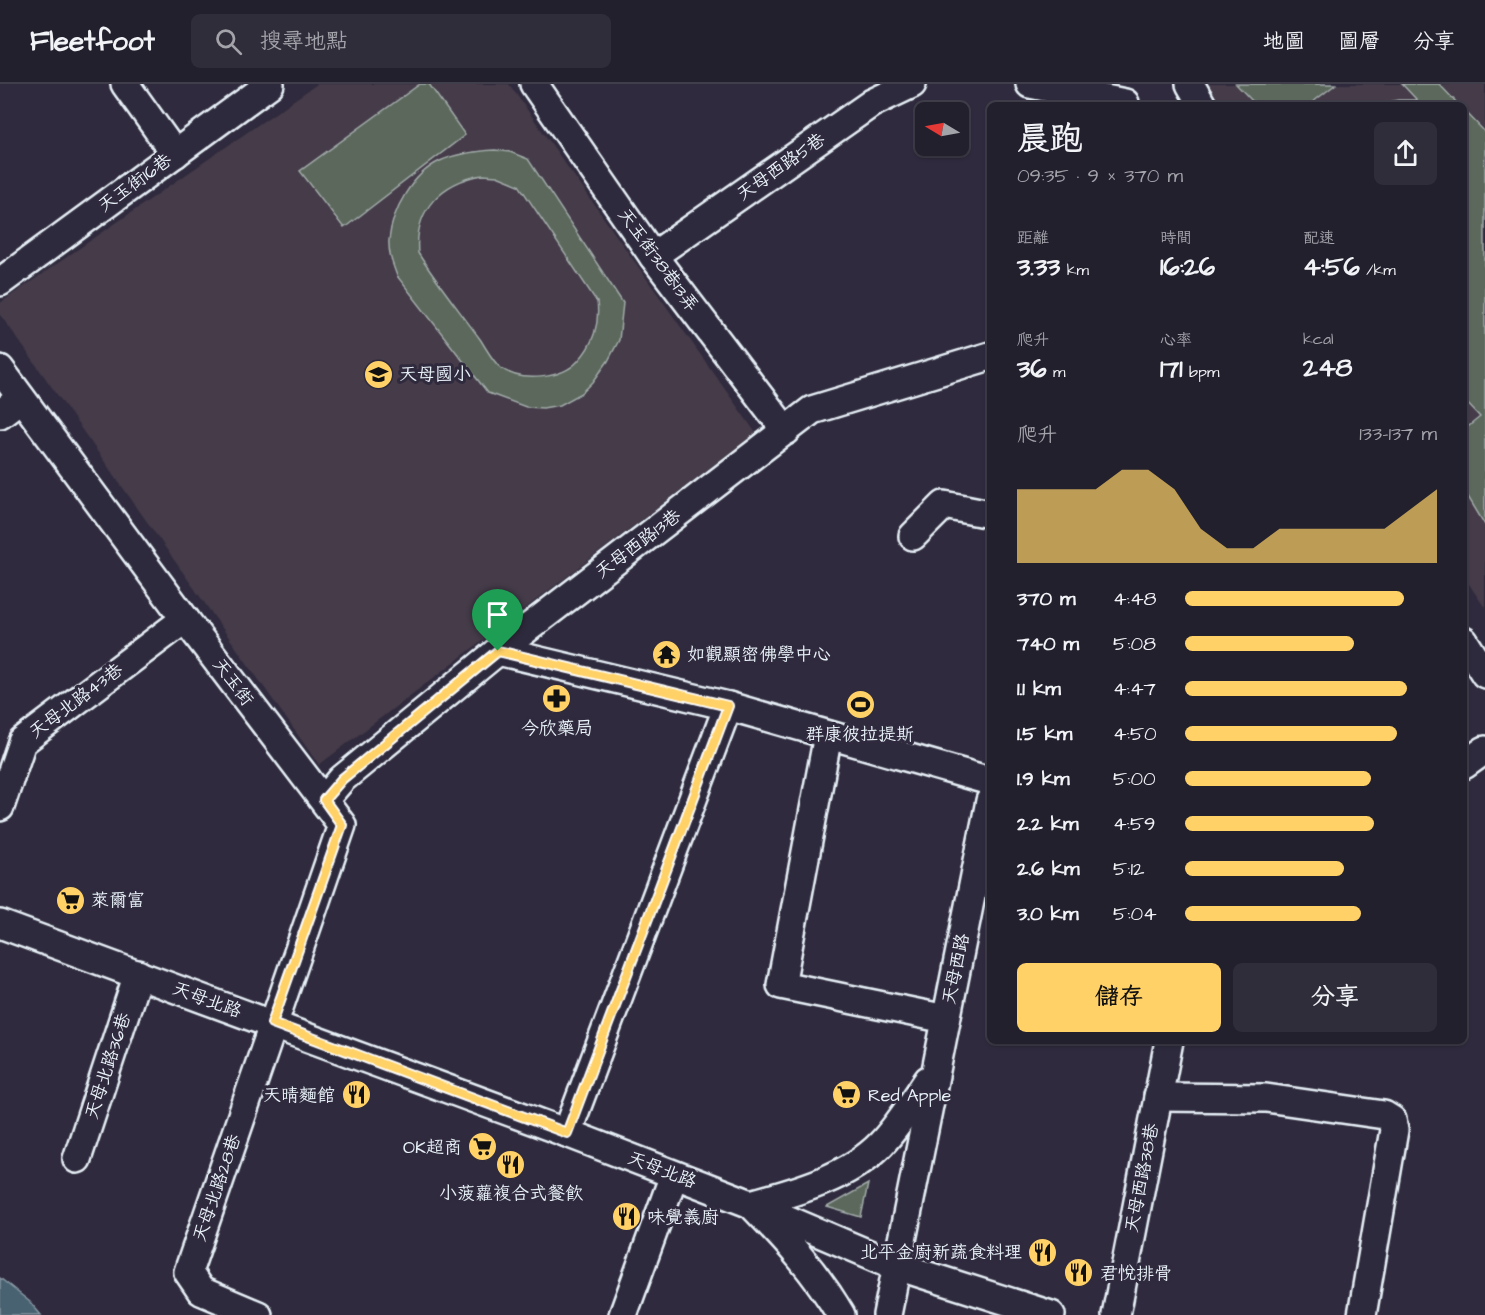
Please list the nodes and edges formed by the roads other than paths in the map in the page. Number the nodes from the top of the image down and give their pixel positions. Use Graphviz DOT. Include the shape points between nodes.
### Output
graph roads {
  1 [pos="125,84"];
  2 [pos="270,84"];
  3 [pos="534,84"];
  4 [pos="912,84"];
  5 [pos="1030,84"];
  6 [pos="1190,84"];
  7 [pos="865,94"];
  8 [pos="1126,97"];
  9 [pos="1200,102"];
  10 [pos="176,154"];
  11 [pos="653,256"];
  12 [pos="0,282"];
  13 [pos="987,357"];
  14 [pos="0,369"];
  15 [pos="10,406"];
  16 [pos="786,432"];
  17 [pos="987,513"];
  18 [pos="913,536"];
  19 [pos="185,619"];
  20 [pos="1467,646"];
  21 [pos="498,651"];
  22 [pos="1485,674"];
  23 [pos="728,706"];
  24 [pos="828,735"];
  25 [pos="1485,750"];
  26 [pos="1467,763"];
  27 [pos="987,780"];
  28 [pos="324,800"];
  29 [pos="0,807"];
  30 [pos="987,833"];
  31 [pos="984,865"];
  32 [pos="0,924"];
  33 [pos="138,974"];
  34 [pos="946,1019"];
  35 [pos="272,1023"];
  36 [pos="1168,1044"];
  37 [pos="936,1066"];
  38 [pos="1158,1096"];
  39 [pos="567,1133"];
  40 [pos="77,1159"];
  41 [pos="674,1175"];
  42 [pos="751,1204"];
  43 [pos="897,1266"];
  44 [pos="258,1315"];
  45 [pos="623,1315"];
  46 [pos="841,1315"];
  47 [pos="887,1315"];
  48 [pos="1051,1315"];
  49 [pos="1116,1315"];
  50 [pos="1362,1315"];
  1 -- 10 [label="street"];
  2 -- 10 [label="street, 天玉街16巷"];
  3 -- 11 [label="street, 天玉街38巷13弄"];
  4 -- 7 [label="street, 天母西路5巷"];
  5 -- 8 [label="street"];
  6 -- 9 [label="street"];
  7 -- 11 [label="street, 天母西路5巷"];
  10 -- 12 [label="street, 天玉街16巷"];
  11 -- 16 [label="street, 天玉街38巷13弄"];
  13 -- 16 [label="street, 天母西路13巷" via="812,410"];
  14 -- 15 [label="street, 天玉街"];
  15 -- 19 [label="street, 天玉街"];
  16 -- 21 [label="street, 天母西路13巷"];
  17 -- 18 [label="street" via="944,505"];
  19 -- 28 [label="street, 天玉街"];
  19 -- 29 [label="street, 天母北路43巷" via="22,742"];
  20 -- 22 [label="street"];
  21 -- 23 [label="street"];
  21 -- 28 [label="street, 天母西路13巷" via="342,779"];
  23 -- 24 [label="street"];
  23 -- 39 [label="street"];
  24 -- 27 [label="street"];
  24 -- 34 [label="street" via="781,985"];
  25 -- 26 [label="street"];
  28 -- 35 [label="street, 天玉街" via="342,825"];
  30 -- 31 [label="street, 天母西路"];
  31 -- 34 [label="street, 天母西路"];
  32 -- 33 [label="street, 天母北路"];
  33 -- 35 [label="street, 天母北路"];
  33 -- 40 [label="street, 天母北路36巷"];
  34 -- 37 [label="street, 天母西路"];
  35 -- 39 [label="street, 天母北路"];
  35 -- 44 [label="street, 天母北路28巷" via="188,1272 201,1291"];
  36 -- 38 [label="street, 天母西路38巷"];
  37 -- 42 [label="street, 天母西路" via="879,1146 844,1171 800,1190"];
  37 -- 43 [label="street, 天母西路"];
  38 -- 49 [label="street, 天母西路38巷"];
  38 -- 50 [label="street" via="1266,1098 1384,1115 1392,1120 1394,1130"];
  39 -- 41 [label="street, 天母北路"];
  41 -- 42 [label="street, 天母北路"];
  41 -- 45 [label="street"];
  42 -- 43 [label="street, 天母北路"];
  42 -- 46 [label="street, 天母北路" via="798,1253"];
  43 -- 47 [label="street, 天母西路"];
  43 -- 48 [label="street, 天母北路"];
}
